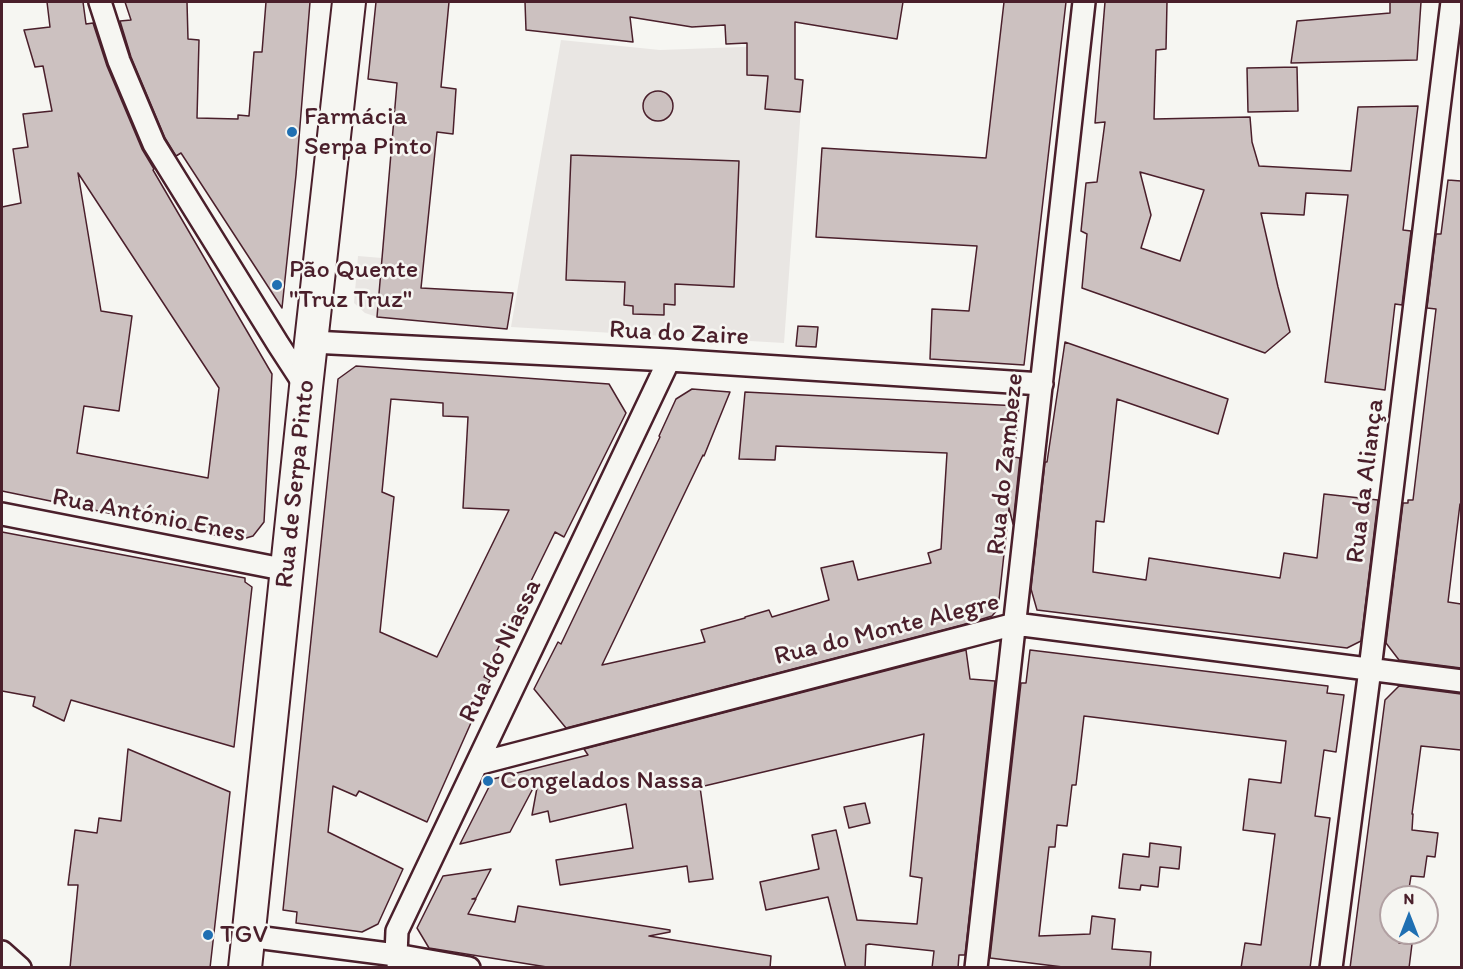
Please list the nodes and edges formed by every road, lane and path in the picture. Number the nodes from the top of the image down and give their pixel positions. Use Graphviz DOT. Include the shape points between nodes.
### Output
graph roads {
  1 [pos="100,2"];
  2 [pos="350,2"];
  3 [pos="1084,2"];
  4 [pos="1452,2"];
  5 [pos="312,342"];
  6 [pos="669,360"];
  7 [pos="1042,384"];
  8 [pos="306,387"];
  9 [pos="2,514"];
  10 [pos="287,570"];
  11 [pos="1015,624"];
  12 [pos="1370,669"];
  13 [pos="1461,681"];
  14 [pos="477,764"];
  15 [pos="248,936"];
  16 [pos="2,952"];
  17 [pos="397,961"];
  18 [pos="20,968"];
  19 [pos="245,968"];
  20 [pos="469,968"];
  21 [pos="976,968"];
  22 [pos="1331,968"];
  1 -- 8 [label="street" via="119,61 154,144"];
  2 -- 5 [label="street, Rua de Serpa Pinto"];
  3 -- 7 [label="street, Rua do Zambeze"];
  4 -- 12 [label="street, Rua da Aliança"];
  5 -- 6 [label="street, Rua do Zaire"];
  5 -- 8 [label="street, Rua de Serpa Pinto"];
  6 -- 7 [label="street, Rua do Zaire"];
  6 -- 14 [label="street, Rua do Niassa"];
  7 -- 11 [label="street, Rua do Zambeze"];
  8 -- 10 [label="street, Rua de Serpa Pinto"];
  9 -- 10 [label="street, Rua António Enes"];
  10 -- 15 [label="street, Rua de Serpa Pinto"];
  11 -- 12 [label="street, Rua do Monte Alegre"];
  11 -- 14 [label="street, Rua do Monte Alegre"];
  11 -- 21 [label="street, Rua do Zambeze"];
  12 -- 13 [label="street, Rua do Monte Alegre"];
  12 -- 22 [label="street, Rua da Aliança"];
  14 -- 17 [label="street, Rua do Niassa" via="398,931"];
  15 -- 17 [label="street"];
  15 -- 19 [label="street, Rua de Serpa Pinto"];
  16 -- 18 [label="street"];
  17 -- 20 [label="street"];
}
